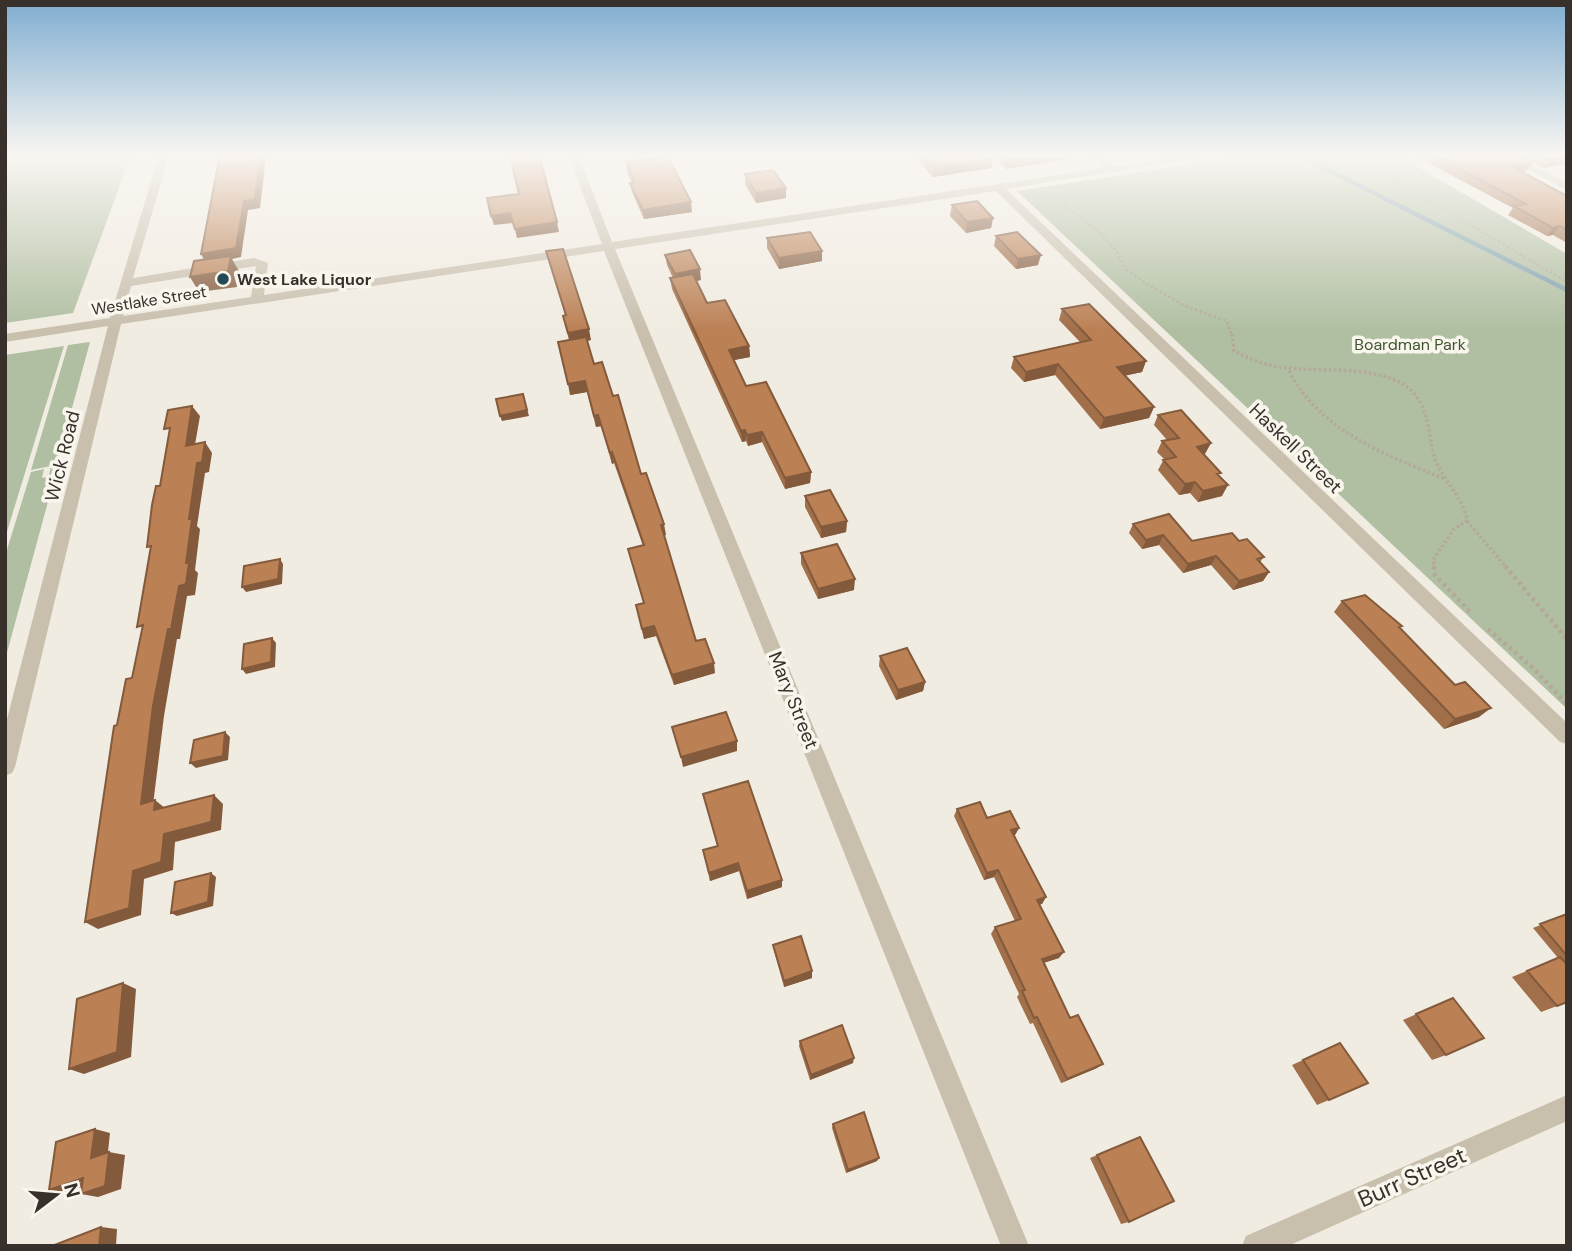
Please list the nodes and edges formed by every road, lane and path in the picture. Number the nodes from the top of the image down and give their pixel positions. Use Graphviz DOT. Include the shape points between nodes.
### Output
graph roads {
  1 [pos="146,213"];
  2 [pos="595,213"];
  3 [pos="823,213"];
  4 [pos="1025,213"];
  5 [pos="1074,213"];
  6 [pos="1451,213"];
  7 [pos="607,246"];
  8 [pos="125,282"];
  9 [pos="1567,282"];
  10 [pos="257,299"];
  11 [pos="115,321"];
  12 [pos="5,338"];
  13 [pos="1289,371"];
  14 [pos="1446,480"];
  15 [pos="1467,521"];
  16 [pos="1478,620"];
  17 [pos="1487,628"];
  18 [pos="1567,639"];
  19 [pos="1567,705"];
  20 [pos="1567,736"];
  21 [pos="6,765"];
  22 [pos="1567,1108"];
  23 [pos="1015,1246"];
  24 [pos="1256,1246"];
  1 -- 8 [label="street, Wick Road"];
  2 -- 7 [label="street, Mary Street"];
  3 -- 7 [label="street, Westlake Street"];
  4 -- 20 [label="street, Haskell Street"];
  5 -- 13 [label="path" via="1099,232 1135,276 1185,306 1227,321 1234,351 1246,360"];
  6 -- 9 [label="path"];
  7 -- 10 [label="street, Westlake Street"];
  7 -- 23 [label="street, Mary Street"];
  8 -- 10 [label="street" via="262,263"];
  8 -- 11 [label="street, Wick Road"];
  10 -- 11 [label="street, Westlake Street"];
  11 -- 12 [label="street, Westlake Street"];
  11 -- 21 [label="street, Wick Road"];
  13 -- 14 [label="path" via="1293,383 1356,439"];
  13 -- 14 [label="path" via="1387,374 1409,387 1423,407 1436,461"];
  14 -- 15 [label="path" via="1460,495"];
  15 -- 16 [label="path" via="1454,529 1433,560 1436,575"];
  15 -- 18 [label="path"];
  17 -- 19 [label="path"];
  22 -- 24 [label="street, Burr Street"];
}
